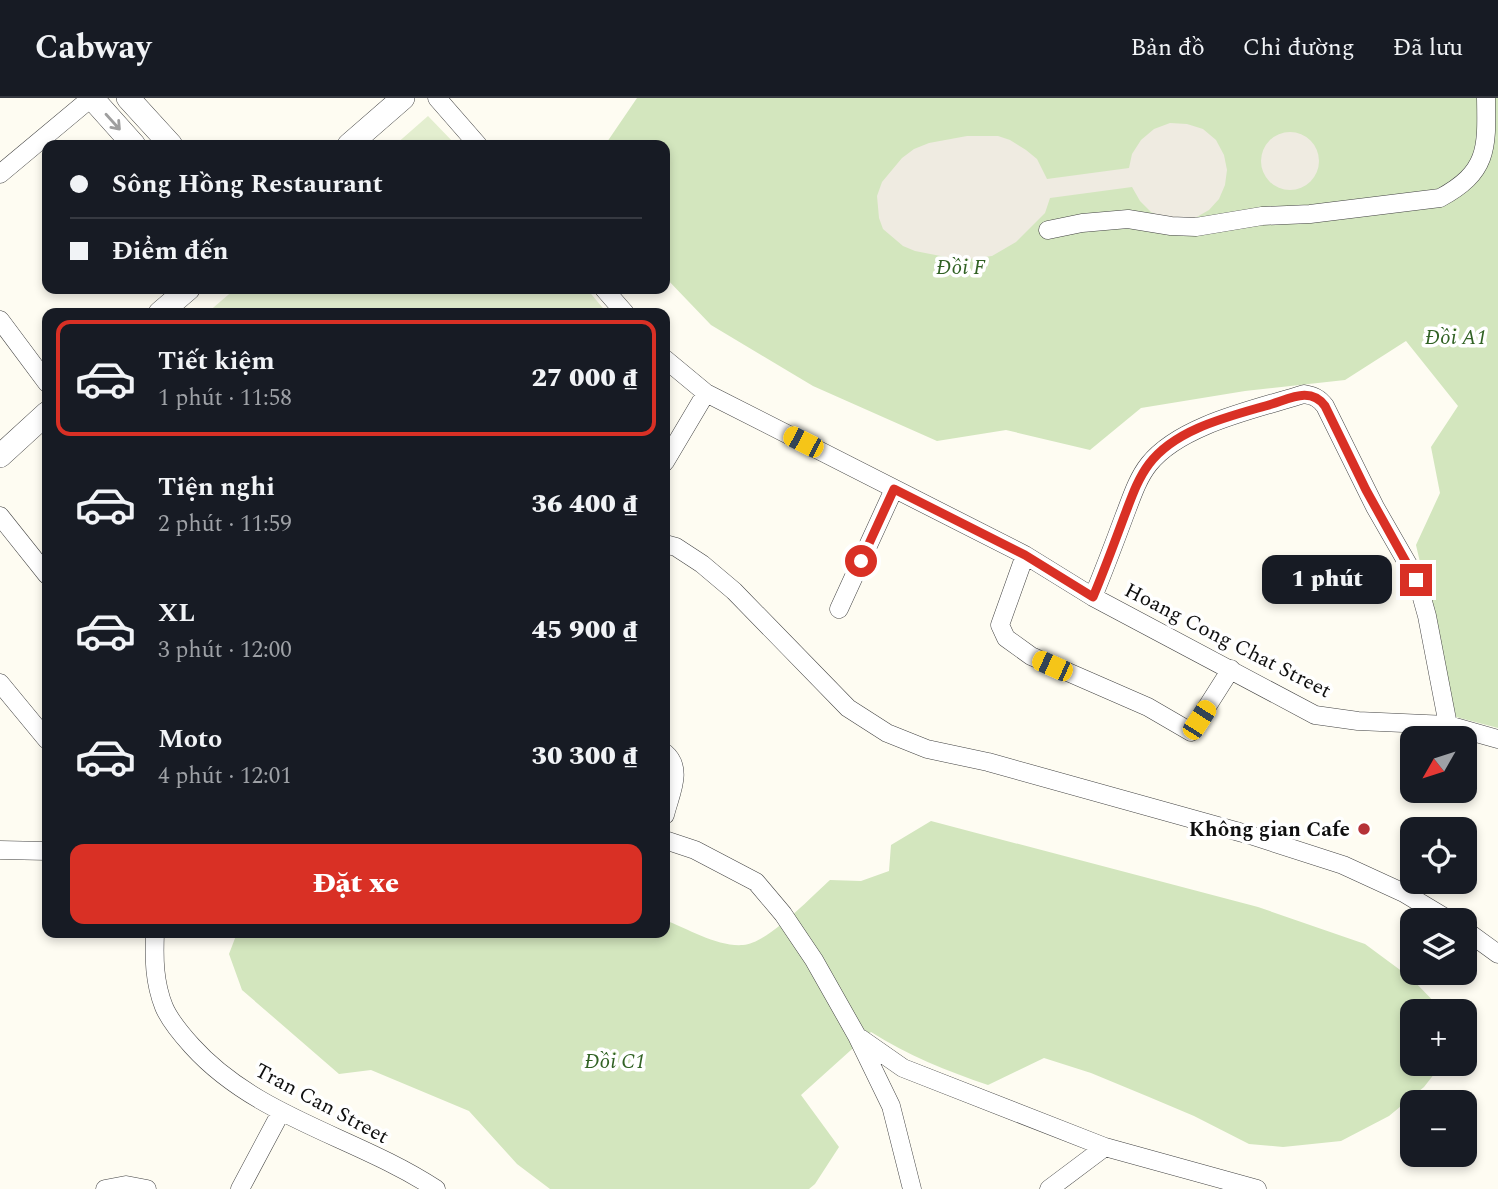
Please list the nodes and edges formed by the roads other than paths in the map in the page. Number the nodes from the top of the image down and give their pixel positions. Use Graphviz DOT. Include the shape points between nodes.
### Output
graph roads {
  1 [pos="91,98"];
  2 [pos="128,98"];
  3 [pos="402,98"];
  4 [pos="437,98"];
  5 [pos="1486,98"];
  6 [pos="129,140"];
  7 [pos="165,140"];
  8 [pos="355,140"];
  9 [pos="474,140"];
  10 [pos="0,174"];
  11 [pos="1048,230"];
  12 [pos="182,294"];
  13 [pos="608,294"];
  14 [pos="166,308"];
  15 [pos="621,308"];
  16 [pos="0,320"];
  17 [pos="670,363"];
  18 [pos="42,376"];
  19 [pos="706,393"];
  20 [pos="42,418"];
  21 [pos="670,454"];
  22 [pos="0,456"];
  23 [pos="894,489"];
  24 [pos="0,516"];
  25 [pos="670,545"];
  26 [pos="1025,555"];
  27 [pos="42,569"];
  28 [pos="1093,597"];
  29 [pos="839,609"];
  30 [pos="1231,668"];
  31 [pos="0,683"];
  32 [pos="1448,725"];
  33 [pos="42,734"];
  34 [pos="1498,739"];
  35 [pos="670,758"];
  36 [pos="670,796"];
  37 [pos="670,842"];
  38 [pos="0,850"];
  39 [pos="42,852"];
  40 [pos="1429,908"];
  41 [pos="155,938"];
  42 [pos="1477,939"];
  43 [pos="1498,954"];
  44 [pos="858,1036"];
  45 [pos="281,1112"];
  46 [pos="1105,1147"];
  47 [pos="1246,1188"];
  48 [pos="105,1189"];
  49 [pos="147,1189"];
  50 [pos="240,1189"];
  51 [pos="436,1189"];
  52 [pos="912,1189"];
  53 [pos="1049,1189"];
  1 -- 6 [label="street, one-way"];
  1 -- 10 [label="street"];
  2 -- 7 [label="street"];
  3 -- 8 [label="street"];
  4 -- 9 [label="street"];
  5 -- 11 [label="street" via="1484,155 1458,189 1440,198 1196,227 1128,219"];
  12 -- 14 [label="street"];
  13 -- 15 [label="street"];
  16 -- 18 [label="street"];
  17 -- 19 [label="street, Hoang Cong Chat Street"];
  19 -- 21 [label="street"];
  19 -- 23 [label="street, Hoang Cong Chat Street"];
  20 -- 22 [label="street"];
  23 -- 26 [label="street, Hoang Cong Chat Street"];
  23 -- 29 [label="street"];
  24 -- 27 [label="street"];
  25 -- 40 [label="street" via="734,591 848,708 887,733 927,749 1250,835 1343,865"];
  26 -- 28 [label="street, Hoang Cong Chat Street"];
  26 -- 30 [label="street" via="1000,625 1006,638 1031,656 1148,706 1191,732"];
  28 -- 30 [label="street, Hoang Cong Chat Street"];
  28 -- 32 [label="street" via="1138,482 1165,449 1232,416 1304,394 1311,396 1325,406 1416,580"];
  30 -- 32 [label="street, Hoang Cong Chat Street" via="1315,715"];
  31 -- 33 [label="street"];
  32 -- 34 [label="street, Hoang Cong Chat Street"];
  35 -- 36 [label="street" via="676,773"];
  37 -- 44 [label="street" via="756,882 814,960"];
  38 -- 39 [label="street"];
  41 -- 45 [label="street, Tran Can Street" via="153,969 164,1008 183,1036 206,1062"];
  42 -- 43 [label="street"];
  44 -- 46 [label="street" via="904,1068"];
  44 -- 52 [label="street" via="891,1106"];
  45 -- 50 [label="street"];
  45 -- 51 [label="street, Tran Can Street"];
  46 -- 47 [label="street"];
  46 -- 53 [label="street"];
  48 -- 49 [label="street" via="127,1185"];
}
